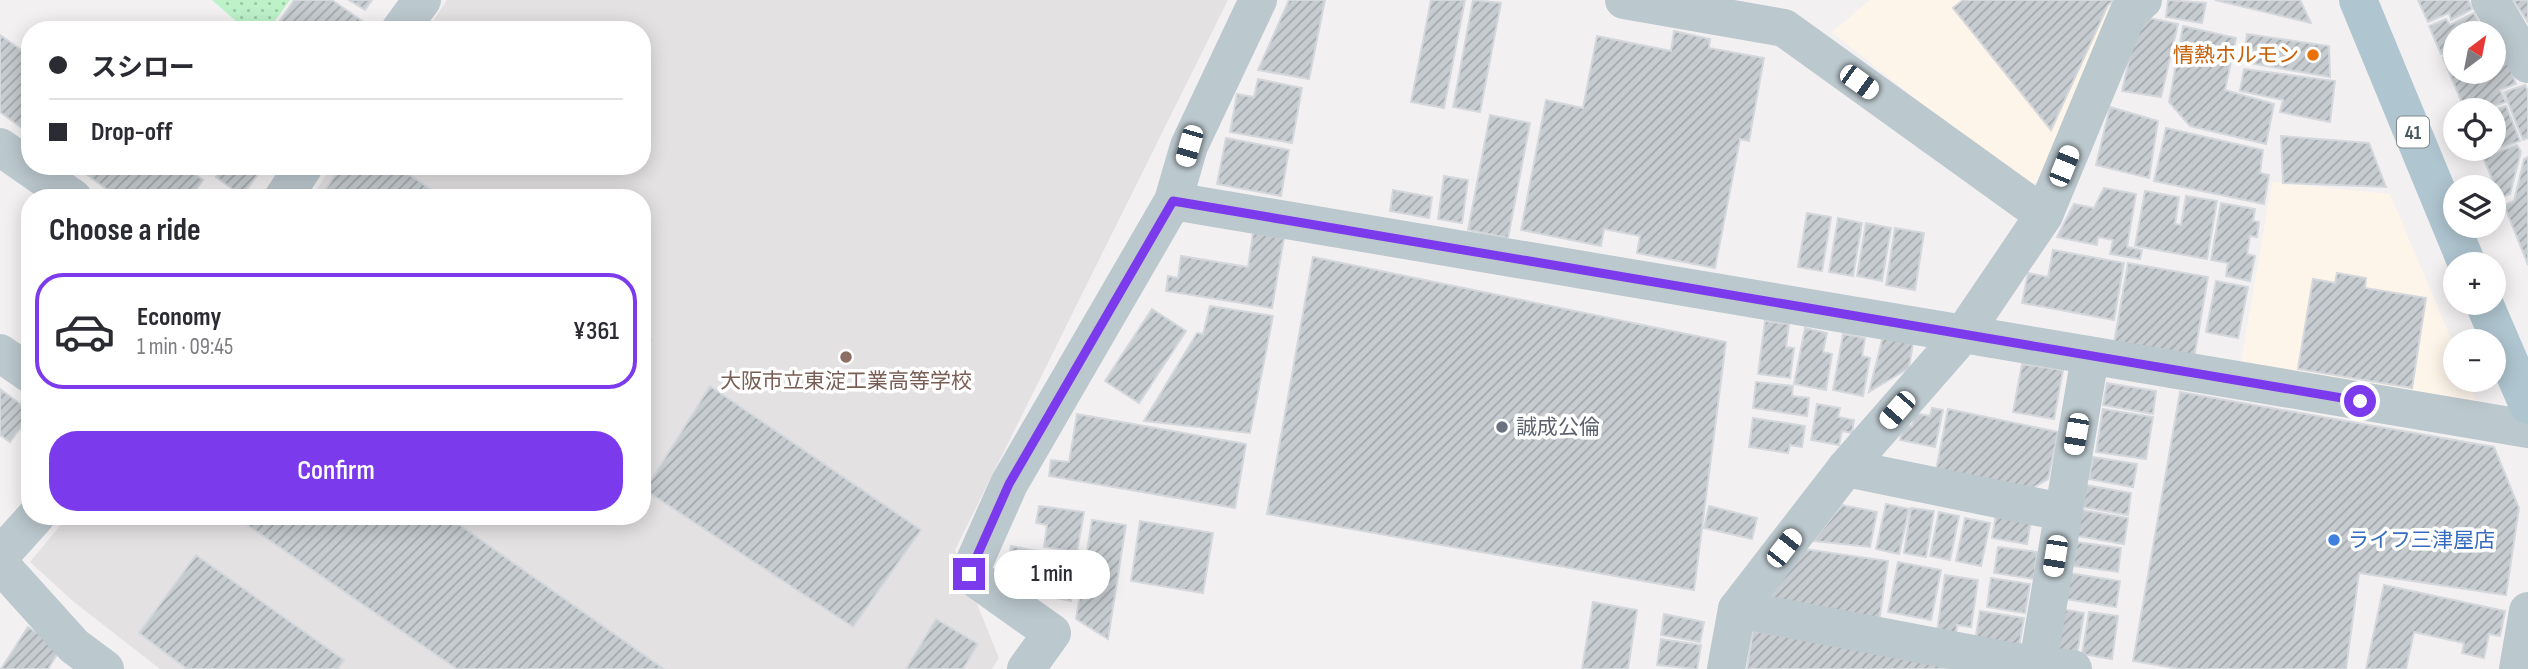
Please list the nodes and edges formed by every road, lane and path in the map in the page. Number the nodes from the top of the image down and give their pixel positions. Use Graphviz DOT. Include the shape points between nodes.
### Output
graph roads {
  1 [pos="422,0"];
  2 [pos="1258,0"];
  3 [pos="1624,0"];
  4 [pos="2143,0"];
  5 [pos="2358,0"];
  6 [pos="2490,0"];
  7 [pos="407,21"];
  8 [pos="2528,64"];
  9 [pos="0,147"];
  10 [pos="21,162"];
  11 [pos="40,175"];
  12 [pos="60,189"];
  13 [pos="1173,201"];
  14 [pos="2044,215"];
  15 [pos="2462,252"];
  16 [pos="2489,315"];
  17 [pos="1964,332"];
  18 [pos="0,353"];
  19 [pos="2090,357"];
  20 [pos="21,368"];
  21 [pos="2528,405"];
  22 [pos="2528,429"];
  23 [pos="1846,468"];
  24 [pos="2062,512"];
  25 [pos="28,525"];
  26 [pos="0,556"];
  27 [pos="0,564"];
  28 [pos="1737,609"];
  29 [pos="2528,611"];
  30 [pos="2055,666"];
  31 [pos="105,669"];
  32 [pos="1027,669"];
  33 [pos="1726,669"];
  34 [pos="2518,669"];
  1 -- 7 [label="street"];
  2 -- 13 [label="street" via="1189,146"];
  3 -- 14 [label="street" via="1784,28"];
  4 -- 14 [label="street" via="2128,13"];
  5 -- 15 [label="main road, 41"];
  6 -- 8 [label="street"];
  9 -- 10 [label="street"];
  11 -- 12 [label="street"];
  13 -- 17 [label="street"];
  13 -- 32 [label="street" via="1009,484 969,574 1052,633"];
  14 -- 17 [label="street"];
  16 -- 21 [label="main road"];
  17 -- 19 [label="street"];
  17 -- 23 [label="street"];
  18 -- 20 [label="street"];
  19 -- 22 [label="street"];
  19 -- 24 [label="street"];
  23 -- 24 [label="street"];
  23 -- 28 [label="street"];
  24 -- 30 [label="street"];
  25 -- 26 [label="street"];
  27 -- 31 [label="street" via="74,646"];
  28 -- 30 [label="street" via="1996,659"];
  28 -- 33 [label="street"];
  29 -- 34 [label="street"];
}
